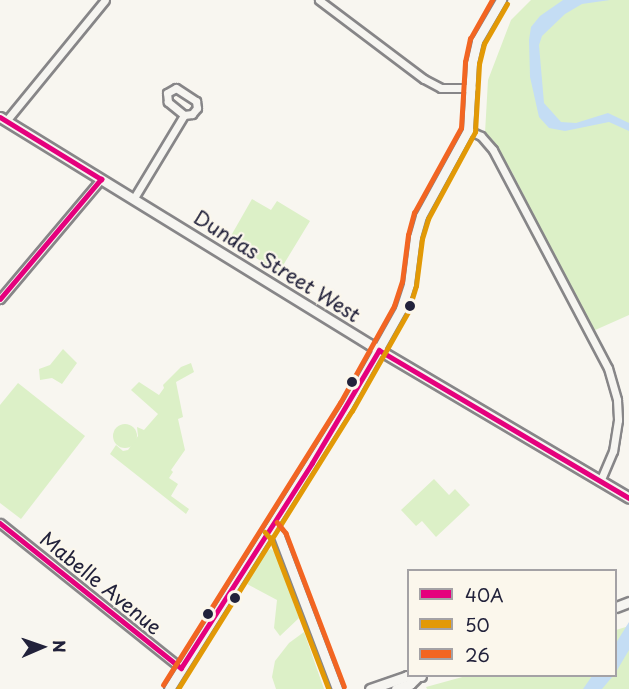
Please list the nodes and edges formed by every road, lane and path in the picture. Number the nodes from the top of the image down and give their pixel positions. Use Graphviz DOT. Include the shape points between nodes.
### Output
graph roads {
  1 [pos="105,0"];
  2 [pos="319,0"];
  3 [pos="501,0"];
  4 [pos="472,88"];
  5 [pos="184,115"];
  6 [pos="3,119"];
  7 [pos="468,130"];
  8 [pos="101,179"];
  9 [pos="134,198"];
  10 [pos="0,299"];
  11 [pos="379,350"];
  12 [pos="600,481"];
  13 [pos="629,498"];
  14 [pos="0,524"];
  15 [pos="271,527"];
  16 [pos="181,668"];
  17 [pos="407,676"];
  18 [pos="419,677"];
  19 [pos="169,689"];
  20 [pos="337,689"];
  21 [pos="370,689"];
  22 [pos="396,689"];
  1 -- 6 [label="street"];
  2 -- 4 [label="street" via="424,79 441,88"];
  3 -- 4 [label="main road" via="477,41"];
  4 -- 7 [label="main road"];
  5 -- 5 [label="street" via="195,112 196,101 176,88 170,89 167,99"];
  5 -- 9 [label="street"];
  6 -- 8 [label="main road, Dundas Street West"];
  7 -- 11 [label="main road" via="423,212 405,299"];
  7 -- 12 [label="street" via="485,140 502,166 608,368 617,400 616,440"];
  8 -- 9 [label="main road, Dundas Street West"];
  8 -- 10 [label="street"];
  9 -- 11 [label="main road, Dundas Street West"];
  11 -- 12 [label="main road, Dundas Street West"];
  11 -- 15 [label="main road"];
  12 -- 13 [label="main road, Dundas Street West"];
  14 -- 16 [label="street, Mabelle Avenue"];
  15 -- 16 [label="main road"];
  15 -- 20 [label="main road" via="279,536"];
  16 -- 19 [label="main road"];
  17 -- 21 [label="main road"];
  18 -- 22 [label="main road"];
}
